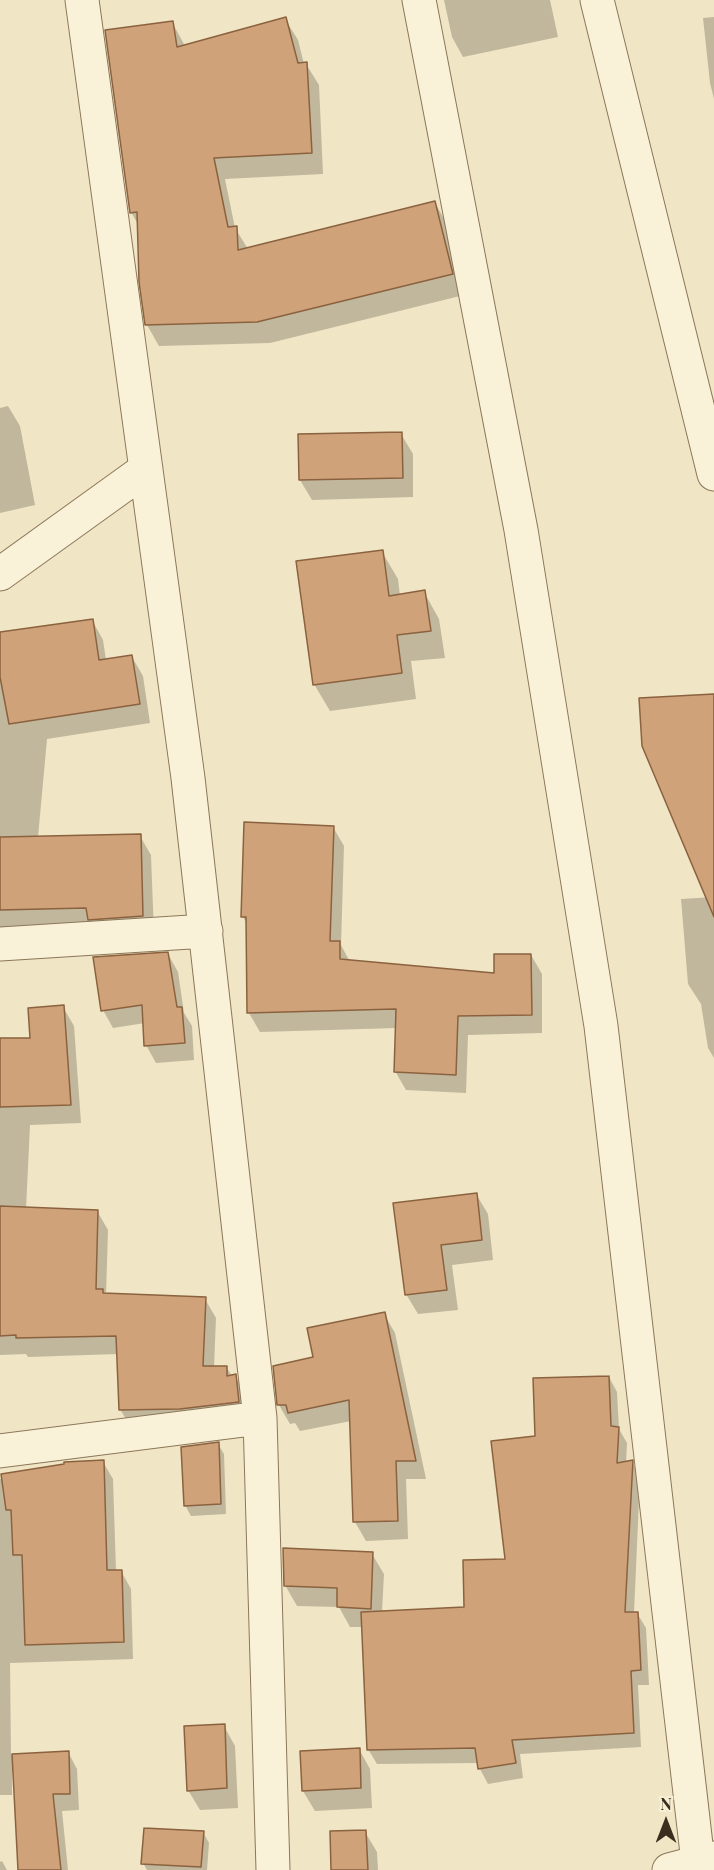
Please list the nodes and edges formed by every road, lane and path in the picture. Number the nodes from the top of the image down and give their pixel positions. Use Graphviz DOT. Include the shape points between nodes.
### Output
graph roads {
  1 [pos="82,0"];
  2 [pos="419,0"];
  3 [pos="597,0"];
  4 [pos="146,469"];
  5 [pos="714,474"];
  6 [pos="0,574"];
  7 [pos="206,931"];
  8 [pos="0,944"];
  9 [pos="260,1418"];
  10 [pos="0,1451"];
  11 [pos="694,1863"];
  12 [pos="273,1870"];
  1 -- 4 [label="street"];
  2 -- 11 [label="street" via="521,530 601,1026"];
  3 -- 5 [label="street"];
  4 -- 6 [label="street"];
  4 -- 7 [label="street"];
  7 -- 8 [label="street"];
  7 -- 9 [label="street"];
  9 -- 10 [label="street"];
  9 -- 12 [label="street"];
}
